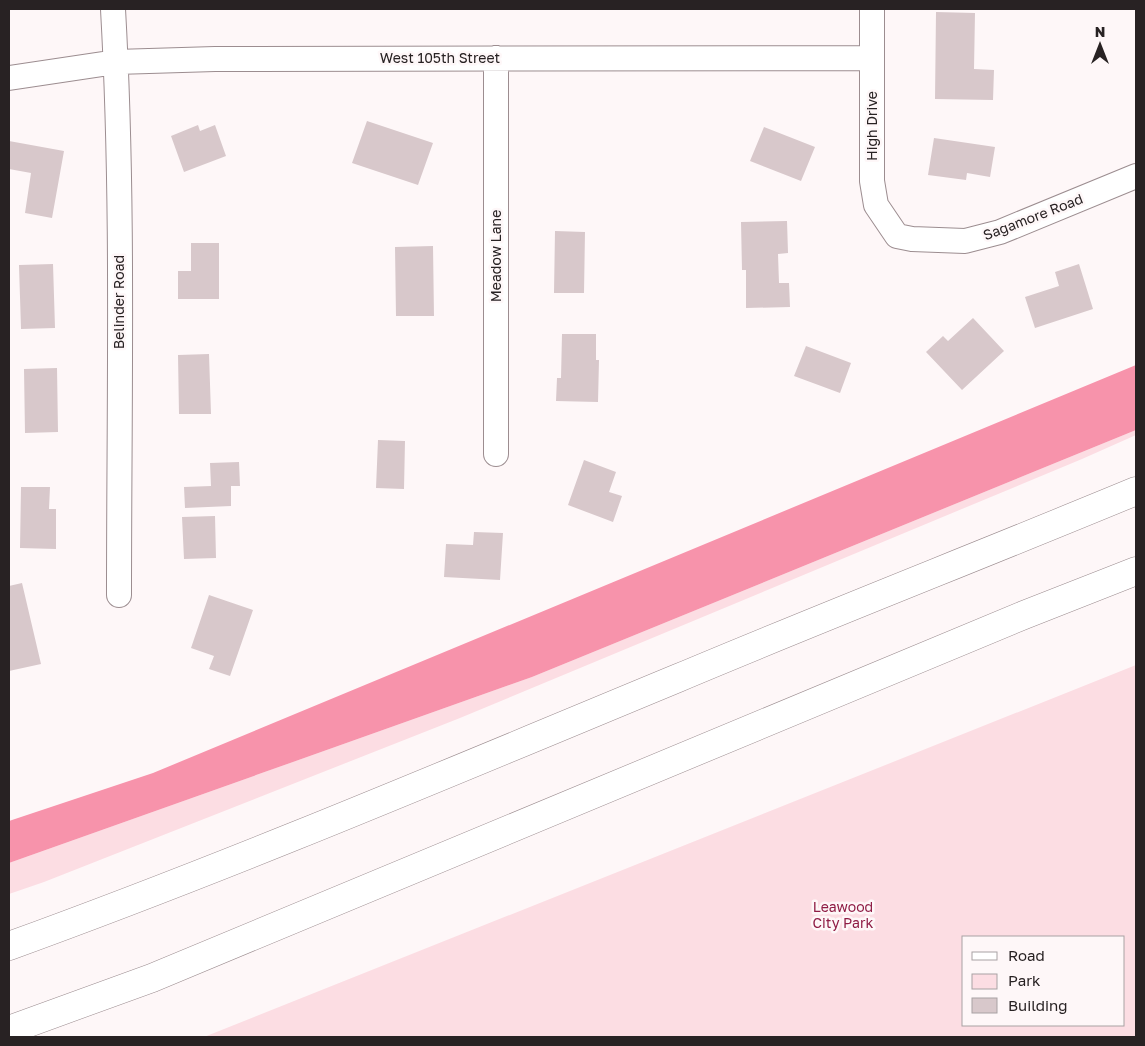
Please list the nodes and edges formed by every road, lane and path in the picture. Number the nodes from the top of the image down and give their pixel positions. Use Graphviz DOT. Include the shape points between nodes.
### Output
graph roads {
  1 [pos="113,9"];
  2 [pos="872,9"];
  3 [pos="496,58"];
  4 [pos="872,58"];
  5 [pos="116,62"];
  6 [pos="9,78"];
  7 [pos="1136,176"];
  8 [pos="897,236"];
  9 [pos="496,454"];
  10 [pos="1136,491"];
  11 [pos="1136,571"];
  12 [pos="119,595"];
  13 [pos="9,946"];
  14 [pos="9,1030"];
  1 -- 5 [label="street, Belinder Road"];
  2 -- 4 [label="street, High Drive"];
  3 -- 4 [label="street, West 105th Street"];
  3 -- 5 [label="street, West 105th Street"];
  3 -- 9 [label="street, Meadow Lane"];
  4 -- 8 [label="street, High Drive" via="872,181 876,205"];
  5 -- 6 [label="street, West 105th Street"];
  5 -- 12 [label="street, Belinder Road"];
  7 -- 8 [label="street, Sagamore Road" via="1000,232 974,239"];
  10 -- 13 [label="highway" via="400,793"];
  11 -- 14 [label="highway" via="152,978"];
}
